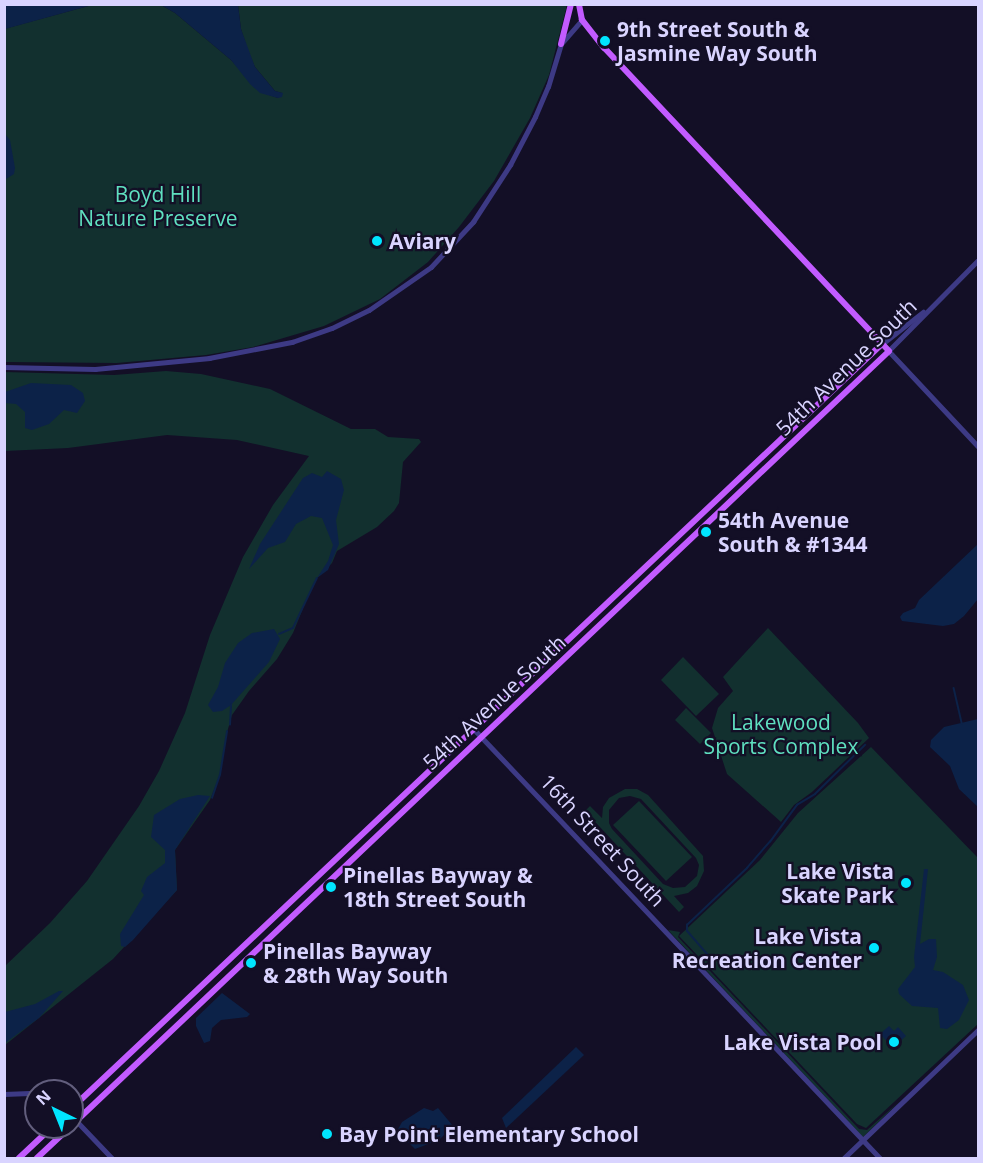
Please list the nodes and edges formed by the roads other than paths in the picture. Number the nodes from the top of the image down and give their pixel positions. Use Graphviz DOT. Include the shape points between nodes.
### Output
graph roads {
  1 [pos="571,4"];
  2 [pos="579,4"];
  3 [pos="582,20"];
  4 [pos="561,44"];
  5 [pos="978,261"];
  6 [pos="936,301"];
  7 [pos="882,344"];
  8 [pos="889,351"];
  9 [pos="4,367"];
  10 [pos="978,446"];
  11 [pos="473,728"];
  12 [pos="481,736"];
  13 [pos="978,1030"];
  14 [pos="24,1093"];
  15 [pos="4,1094"];
  16 [pos="84,1097"];
  17 [pos="84,1112"];
  18 [pos="84,1132"];
  19 [pos="39,1139"];
  20 [pos="56,1139"];
  21 [pos="863,1140"];
  22 [pos="19,1158"];
  23 [pos="37,1158"];
  24 [pos="112,1158"];
  25 [pos="844,1158"];
  26 [pos="880,1158"];
  1 -- 4 [label="main road"];
  2 -- 3 [label="main road"];
  3 -- 4 [label="street"];
  3 -- 7 [label="main road" via="664,113"];
  4 -- 9 [label="street" via="535,117 489,200 431,267 369,310 292,342 221,356 95,369"];
  5 -- 6 [label="street, 54th Avenue South"];
  6 -- 7 [label="street, 54th Avenue South"];
  6 -- 8 [label="street, 54th Avenue South"];
  7 -- 8 [label="main road"];
  7 -- 11 [label="main road, 54th Avenue South"];
  8 -- 10 [label="street"];
  8 -- 12 [label="main road, 54th Avenue South"];
  11 -- 12 [label="street, 16th Street South"];
  11 -- 16 [label="main road, 54th Avenue South"];
  12 -- 17 [label="main road, 54th Avenue South"];
  12 -- 21 [label="street, 16th Street South"];
  13 -- 21 [label="street"];
  14 -- 15 [label="street"];
  18 -- 24 [label="street"];
  19 -- 22 [label="main road"];
  20 -- 23 [label="main road, 54th Avenue South"];
  21 -- 25 [label="street"];
  21 -- 26 [label="street, 16th Street South"];
}
